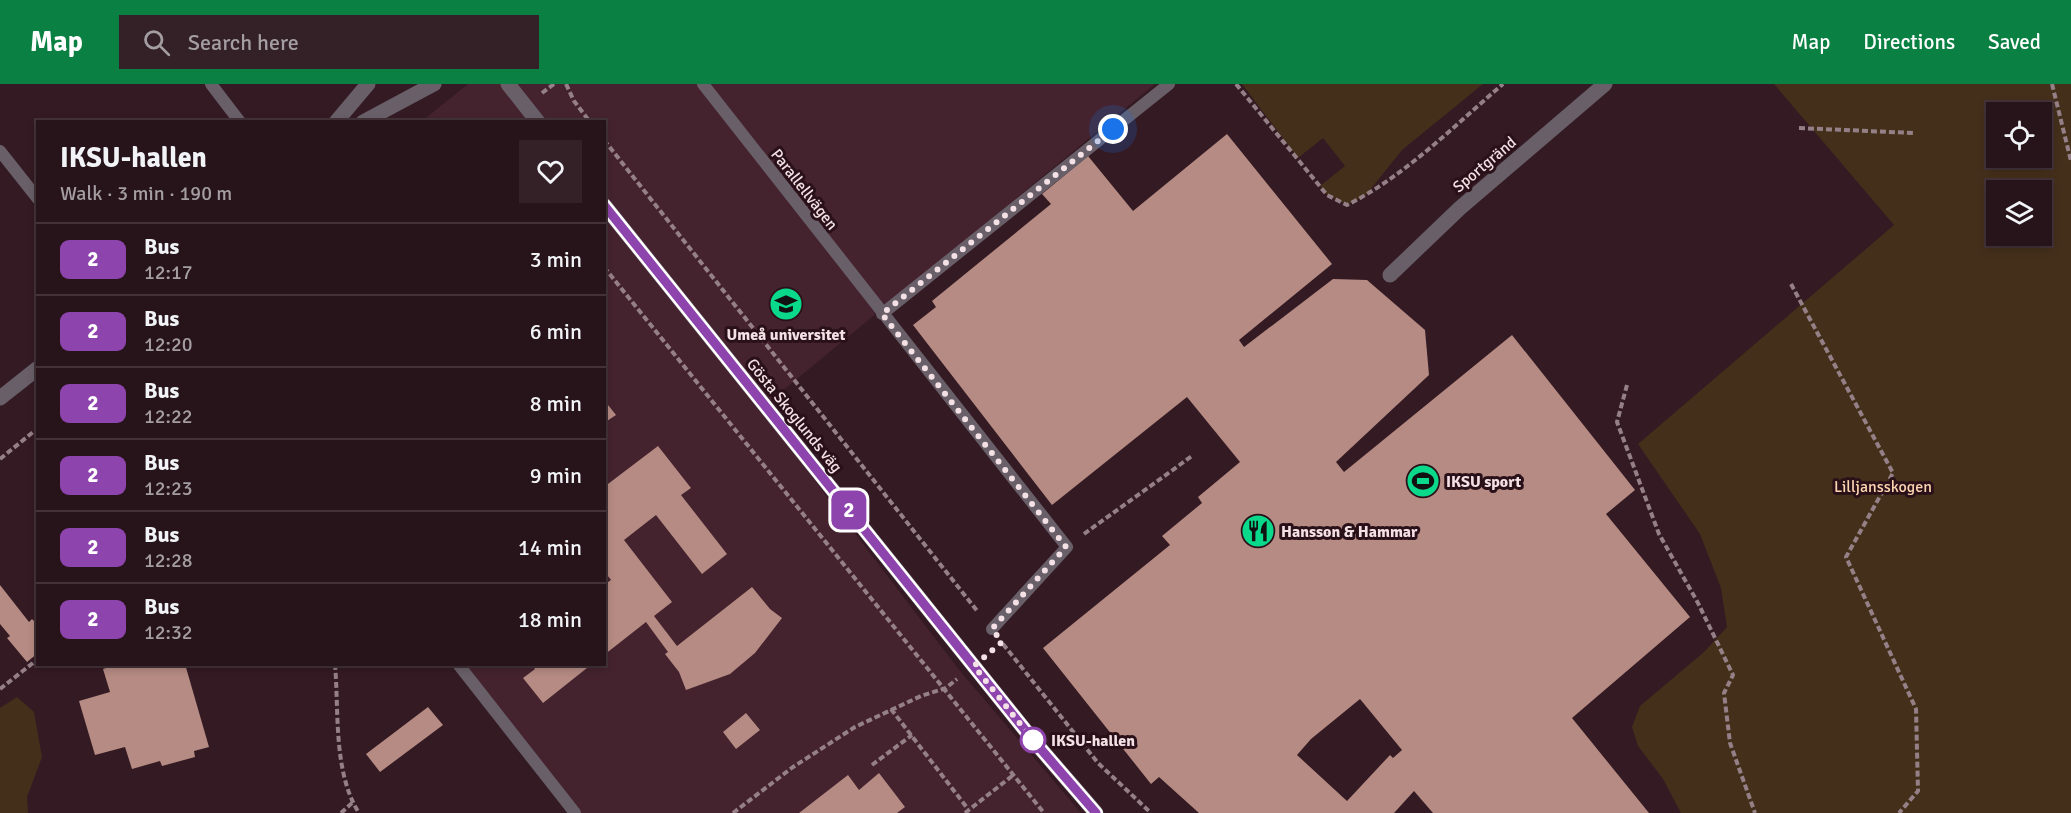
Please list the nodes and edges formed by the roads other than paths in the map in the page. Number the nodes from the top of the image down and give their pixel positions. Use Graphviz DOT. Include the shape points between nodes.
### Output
graph roads {
  1 [pos="211,84"];
  2 [pos="368,84"];
  3 [pos="434,84"];
  4 [pos="508,84"];
  5 [pos="702,84"];
  6 [pos="1169,84"];
  7 [pos="1605,84"];
  8 [pos="238,120"];
  9 [pos="338,120"];
  10 [pos="367,120"];
  11 [pos="536,120"];
  12 [pos="0,151"];
  13 [pos="36,196"];
  14 [pos="606,207"];
  15 [pos="1390,275"];
  16 [pos="882,314"];
  17 [pos="36,370"];
  18 [pos="0,398"];
  19 [pos="992,629"];
  20 [pos="460,666"];
  21 [pos="575,813"];
  22 [pos="1096,813"];
  1 -- 8 [label="lane"];
  2 -- 9 [label="street"];
  3 -- 10 [label="street"];
  4 -- 11 [label="street"];
  5 -- 16 [label="lane, Parallellvägen"];
  6 -- 16 [label="lane"];
  7 -- 15 [label="street, Sportgränd" via="1460,208"];
  12 -- 13 [label="lane"];
  14 -- 22 [label="street, Gösta Skoglunds väg" via="1061,775"];
  16 -- 19 [label="lane, Parallellvägen" via="1066,547"];
  17 -- 18 [label="street"];
  20 -- 21 [label="lane"];
}
